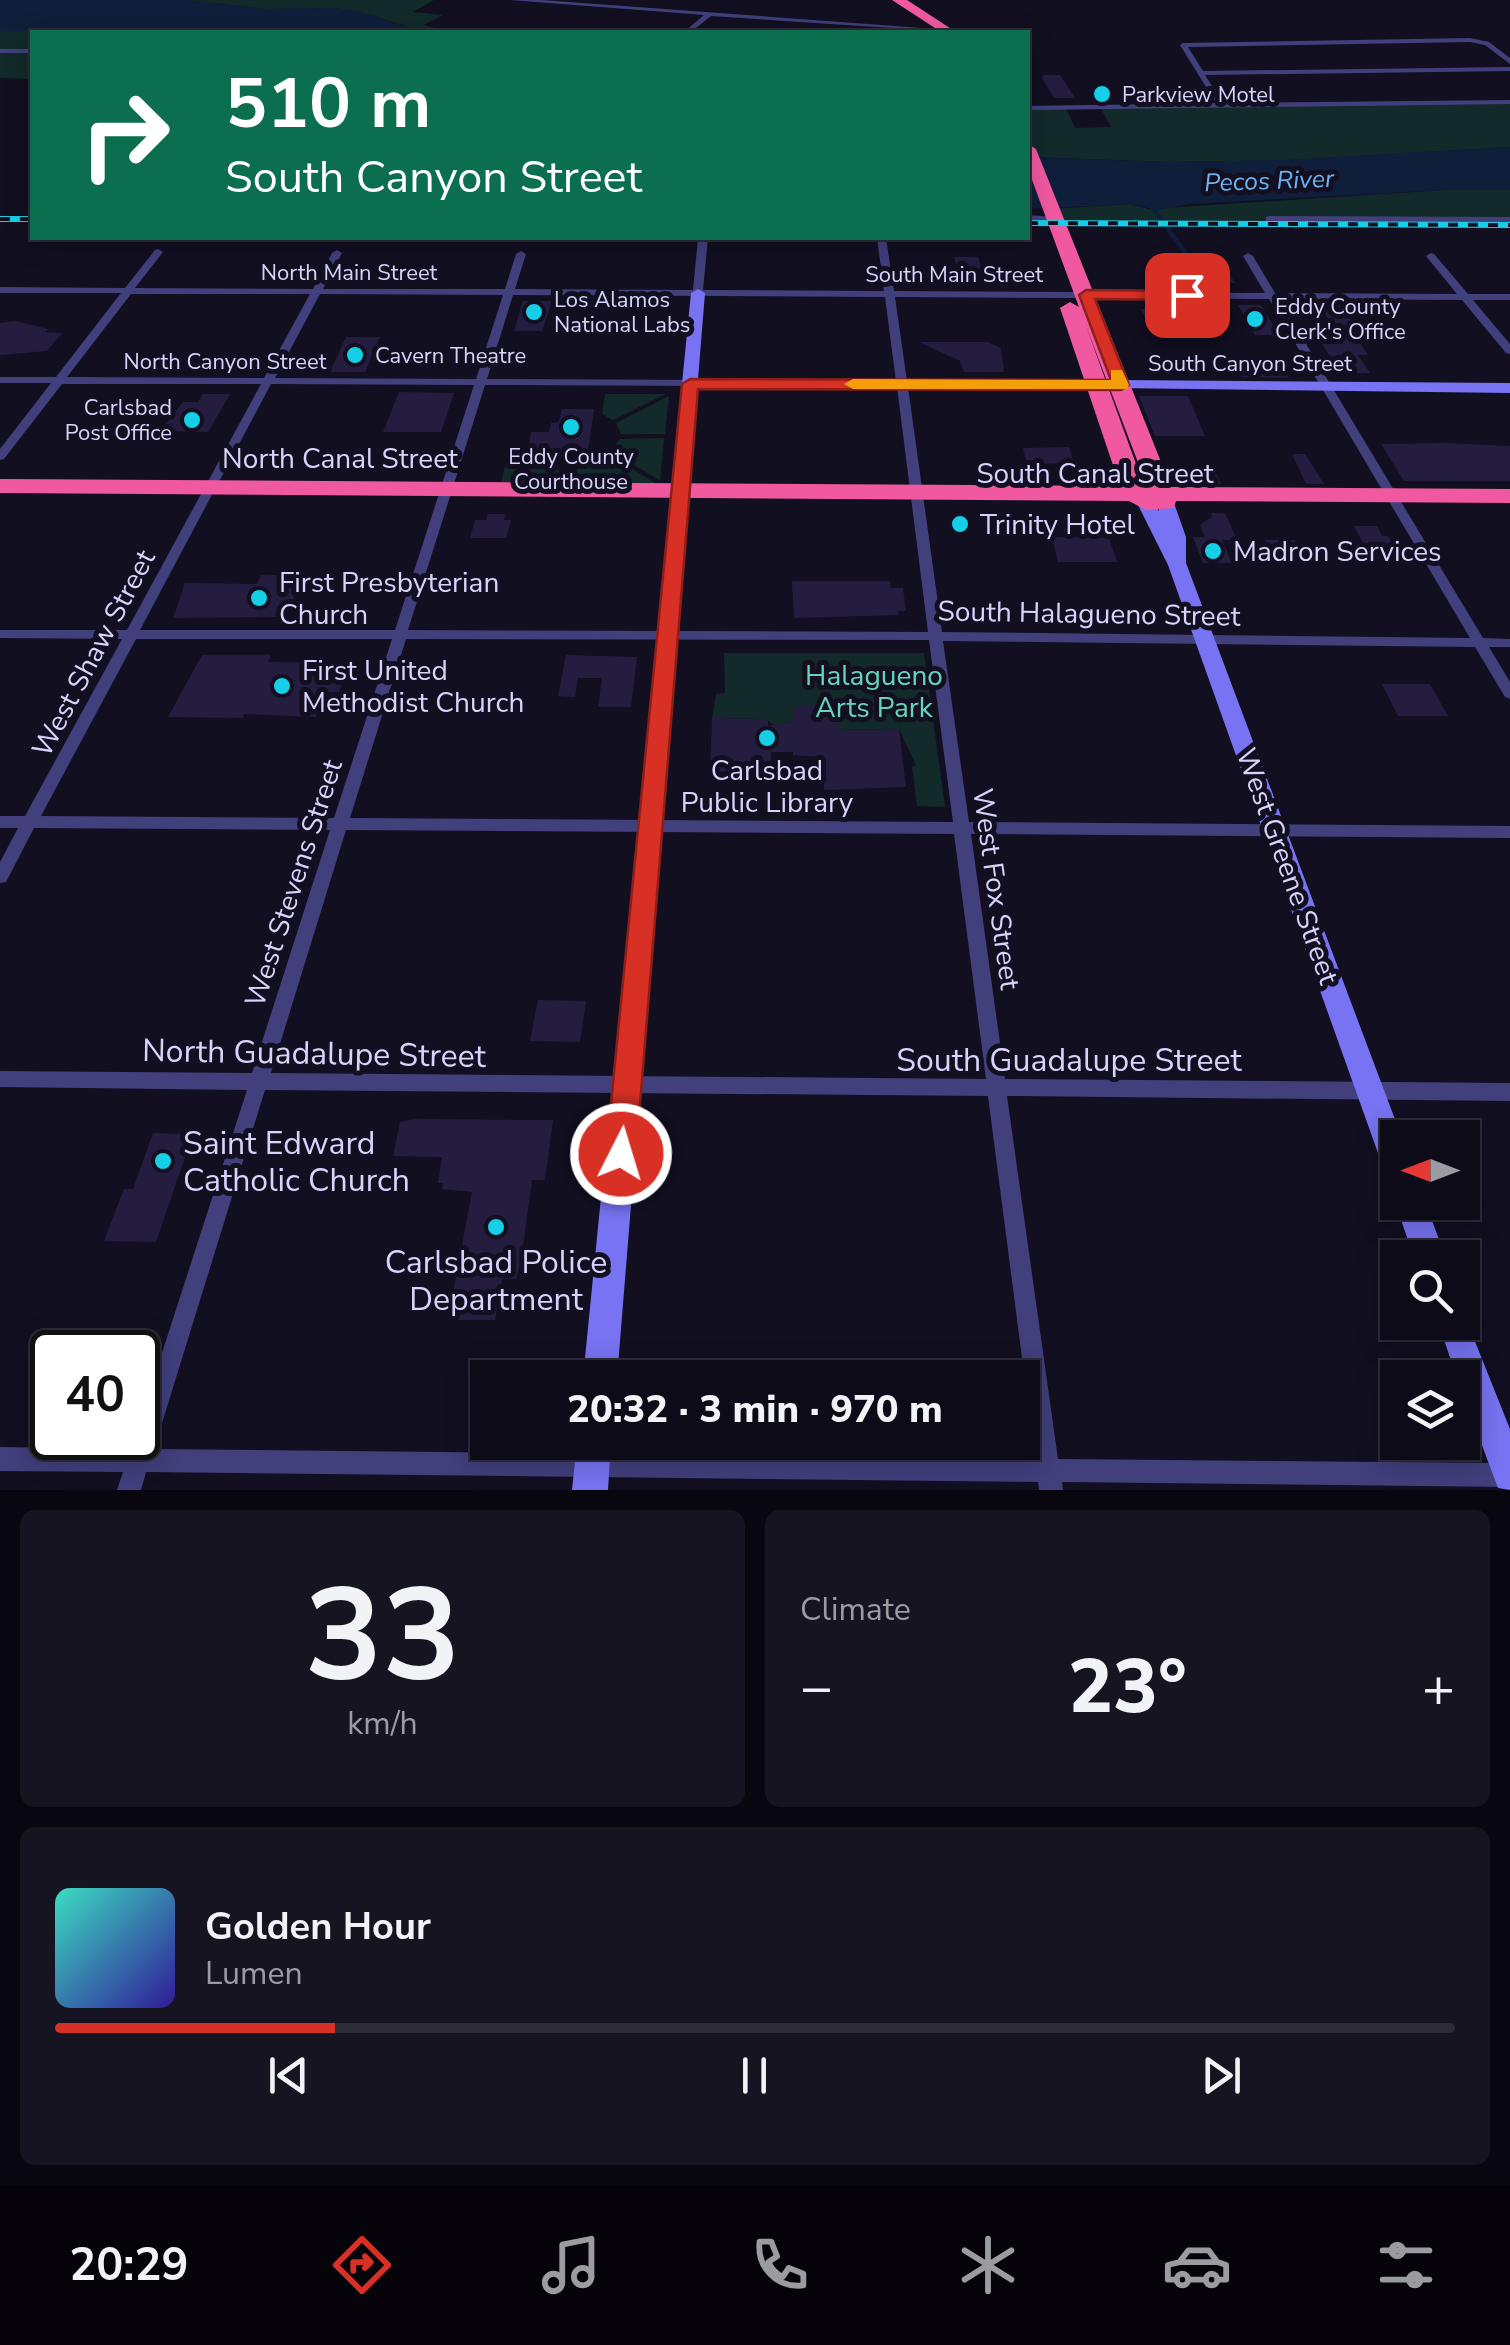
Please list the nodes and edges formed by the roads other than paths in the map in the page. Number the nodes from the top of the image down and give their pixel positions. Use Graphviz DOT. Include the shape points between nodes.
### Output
graph roads {
  1 [pos="512,0"];
  2 [pos="898,0"];
  3 [pos="926,0"];
  4 [pos="708,15"];
  5 [pos="689,30"];
  6 [pos="864,30"];
  7 [pos="946,30"];
  8 [pos="971,30"];
  9 [pos="0,51"];
  10 [pos="30,52"];
  11 [pos="1510,66"];
  12 [pos="1199,73"];
  13 [pos="1510,102"];
  14 [pos="1221,106"];
  15 [pos="1030,108"];
  16 [pos="1030,162"];
  17 [pos="1038,213"];
  18 [pos="1270,219"];
  19 [pos="1510,220"];
  20 [pos="704,240"];
  21 [pos="882,240"];
  22 [pos="158,252"];
  23 [pos="337,253"];
  24 [pos="521,254"];
  25 [pos="1248,256"];
  26 [pos="1431,256"];
  27 [pos="0,290"];
  28 [pos="129,290"];
  29 [pos="317,292"];
  30 [pos="509,292"];
  31 [pos="698,293"];
  32 [pos="890,294"];
  33 [pos="1076,295"];
  34 [pos="1272,296"];
  35 [pos="1465,296"];
  36 [pos="1510,297"];
  37 [pos="1510,351"];
  38 [pos="0,380"];
  39 [pos="59,380"];
  40 [pos="269,382"];
  41 [pos="480,383"];
  42 [pos="690,384"];
  43 [pos="902,384"];
  44 [pos="1097,385"];
  45 [pos="1121,385"];
  46 [pos="1326,386"];
  47 [pos="1510,388"];
  48 [pos="0,457"];
  49 [pos="0,486"];
  50 [pos="208,493"];
  51 [pos="444,494"];
  52 [pos="680,496"];
  53 [pos="1510,496"];
  54 [pos="0,497"];
  55 [pos="916,497"];
  56 [pos="1152,498"];
  57 [pos="1394,500"];
  58 [pos="1510,506"];
  59 [pos="0,634"];
  60 [pos="132,634"];
  61 [pos="401,635"];
  62 [pos="667,636"];
  63 [pos="936,636"];
  64 [pos="1206,640"];
  65 [pos="1480,643"];
  66 [pos="1510,644"];
  67 [pos="1510,694"];
  68 [pos="0,822"];
  69 [pos="30,822"];
  70 [pos="340,824"];
  71 [pos="650,826"];
  72 [pos="962,828"];
  73 [pos="1275,831"];
  74 [pos="1510,832"];
  75 [pos="0,878"];
  76 [pos="0,1079"];
  77 [pos="258,1082"];
  78 [pos="627,1087"];
  79 [pos="996,1090"];
  80 [pos="1370,1092"];
  81 [pos="1510,1092"];
  82 [pos="1380,1120"];
  83 [pos="1461,1340"];
  84 [pos="602,1360"];
  85 [pos="160,1391"];
  86 [pos="0,1459"];
  87 [pos="30,1459"];
  88 [pos="138,1460"];
  89 [pos="592,1466"];
  90 [pos="1510,1476"];
  91 [pos="1050,1480"];
  92 [pos="128,1490"];
  1 -- 4 [label="street"];
  2 -- 7 [label="highway"];
  3 -- 8 [label="highway"];
  4 -- 5 [label="street"];
  4 -- 6 [label="street"];
  9 -- 10 [label="street"];
  11 -- 12 [label="street"];
  11 -- 12 [label="street" via="1482,42 1184,45"];
  12 -- 14 [label="street"];
  13 -- 14 [label="street"];
  14 -- 15 [label="street"];
  16 -- 17 [label="highway"];
  17 -- 33 [label="highway"];
  18 -- 19 [label="street"];
  20 -- 31 [label="street"];
  21 -- 32 [label="street, West Fox Street"];
  22 -- 28 [label="street"];
  23 -- 29 [label="street, West Shaw Street"];
  24 -- 30 [label="street, West Stevens Street"];
  25 -- 34 [label="street"];
  26 -- 35 [label="street"];
  27 -- 28 [label="street, North Main Street"];
  28 -- 29 [label="street, North Main Street"];
  28 -- 39 [label="street"];
  29 -- 30 [label="street, North Main Street"];
  29 -- 40 [label="street, West Shaw Street"];
  30 -- 31 [label="street, North Main Street"];
  30 -- 41 [label="street, West Stevens Street"];
  31 -- 32 [label="street, South Main Street"];
  31 -- 42 [label="street"];
  32 -- 33 [label="street, South Main Street"];
  32 -- 43 [label="street, West Fox Street"];
  33 -- 34 [label="street, South Main Street"];
  33 -- 44 [label="highway, West Greene Street"];
  33 -- 45 [label="highway, West Greene Street"];
  34 -- 35 [label="street, South Main Street"];
  34 -- 46 [label="street"];
  35 -- 36 [label="street, South Main Street"];
  35 -- 37 [label="street"];
  38 -- 39 [label="street, North Canyon Street"];
  39 -- 40 [label="street, North Canyon Street"];
  39 -- 48 [label="street"];
  40 -- 41 [label="street, North Canyon Street"];
  40 -- 50 [label="street, West Shaw Street"];
  41 -- 42 [label="street, North Canyon Street"];
  41 -- 51 [label="street, West Stevens Street"];
  42 -- 43 [label="street, South Canyon Street"];
  42 -- 52 [label="street"];
  43 -- 44 [label="street, South Canyon Street"];
  43 -- 55 [label="street, West Fox Street"];
  44 -- 45 [label="street, South Canyon Street"];
  44 -- 56 [label="highway, West Greene Street"];
  45 -- 46 [label="street, South Canyon Street"];
  45 -- 56 [label="highway, West Greene Street"];
  46 -- 47 [label="street, South Canyon Street"];
  46 -- 57 [label="street"];
  49 -- 50 [label="highway, North Canal Street"];
  50 -- 51 [label="highway, North Canal Street"];
  50 -- 54 [label="highway, North Canal Street"];
  50 -- 60 [label="street, West Shaw Street"];
  51 -- 52 [label="highway, North Canal Street"];
  51 -- 61 [label="street, West Stevens Street"];
  52 -- 55 [label="highway, South Canal Street"];
  52 -- 62 [label="street"];
  53 -- 57 [label="highway, South Canal Street"];
  55 -- 56 [label="highway, South Canal Street"];
  55 -- 63 [label="street, West Fox Street"];
  56 -- 57 [label="highway, South Canal Street"];
  56 -- 64 [label="street, West Greene Street" via="1160,538 1178,565"];
  57 -- 58 [label="highway, South Canal Street"];
  57 -- 65 [label="street"];
  59 -- 60 [label="street, South Halagueno Street"];
  60 -- 61 [label="street, South Halagueno Street"];
  60 -- 69 [label="street, West Shaw Street"];
  61 -- 62 [label="street, South Halagueno Street"];
  61 -- 70 [label="street, West Stevens Street"];
  62 -- 63 [label="street, South Halagueno Street"];
  62 -- 71 [label="street"];
  63 -- 64 [label="street, South Halagueno Street"];
  63 -- 72 [label="street, West Fox Street"];
  64 -- 65 [label="street, South Halagueno Street"];
  64 -- 73 [label="street, West Greene Street"];
  65 -- 66 [label="street, South Halagueno Street"];
  65 -- 67 [label="street"];
  68 -- 69 [label="street"];
  69 -- 70 [label="street"];
  69 -- 75 [label="street, West Shaw Street"];
  70 -- 71 [label="street"];
  70 -- 77 [label="street, West Stevens Street"];
  71 -- 72 [label="street"];
  71 -- 78 [label="street"];
  72 -- 73 [label="street"];
  72 -- 79 [label="street, West Fox Street"];
  73 -- 74 [label="street"];
  73 -- 80 [label="street, West Greene Street"];
  76 -- 77 [label="street, North Guadalupe Street"];
  77 -- 78 [label="street, North Guadalupe Street"];
  77 -- 85 [label="street, West Stevens Street"];
  78 -- 79 [label="street, South Guadalupe Street"];
  78 -- 84 [label="street"];
  79 -- 80 [label="street, South Guadalupe Street"];
  79 -- 91 [label="street, West Fox Street"];
  80 -- 81 [label="street, South Guadalupe Street"];
  80 -- 82 [label="street, West Greene Street"];
  83 -- 90 [label="street"];
  86 -- 87 [label="street"];
  88 -- 89 [label="street"];
  88 -- 92 [label="street, West Stevens Street"];
  89 -- 91 [label="street"];
  90 -- 91 [label="street"];
}
